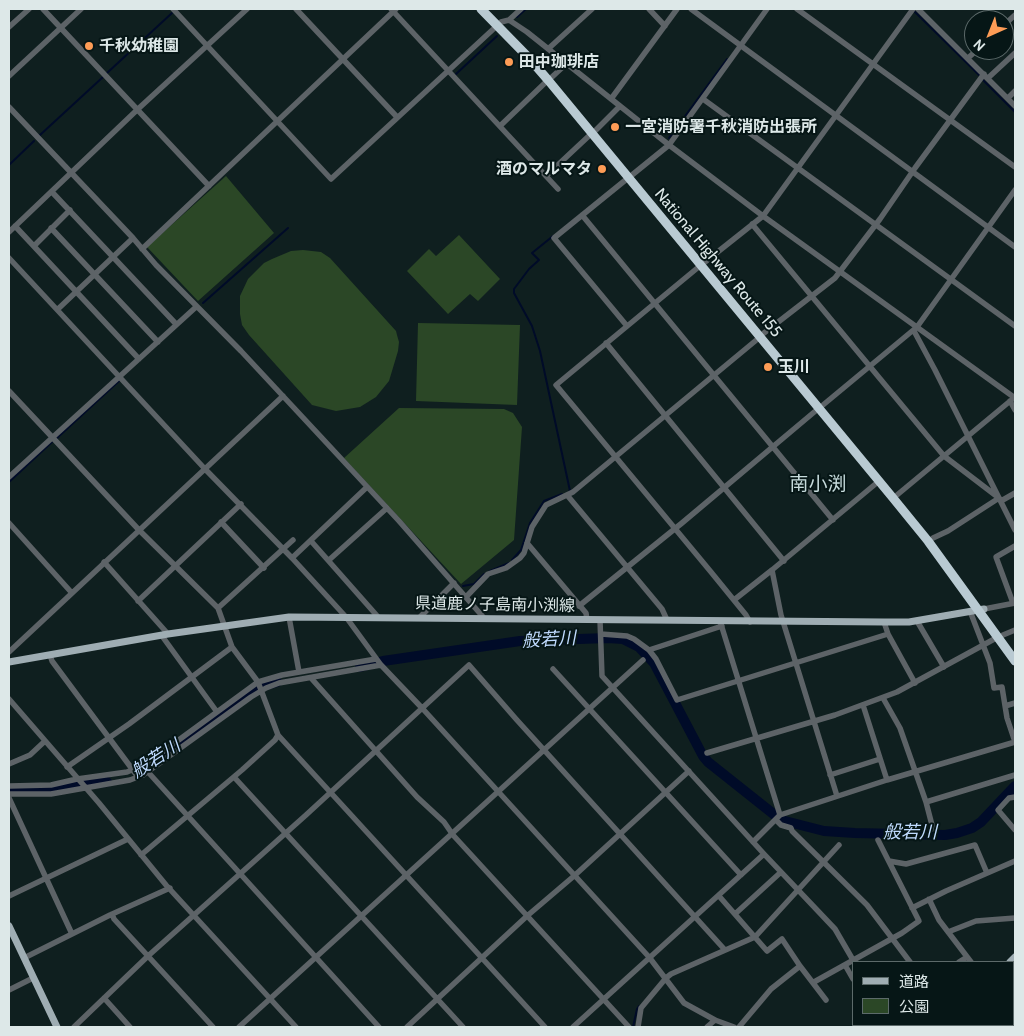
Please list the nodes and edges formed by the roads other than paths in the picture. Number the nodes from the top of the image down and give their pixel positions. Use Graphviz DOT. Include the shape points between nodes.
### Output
graph roads {
  1 [pos="29,9"];
  2 [pos="44,9"];
  3 [pos="81,9"];
  4 [pos="173,9"];
  5 [pos="247,9"];
  6 [pos="296,9"];
  7 [pos="481,9"];
  8 [pos="488,9"];
  9 [pos="521,9"];
  10 [pos="592,9"];
  11 [pos="649,9"];
  12 [pos="677,9"];
  13 [pos="690,9"];
  14 [pos="766,9"];
  15 [pos="797,9"];
  16 [pos="914,9"];
  17 [pos="918,9"];
  18 [pos="394,10"];
  19 [pos="503,23"];
  20 [pos="665,26"];
  21 [pos="9,27"];
  22 [pos="61,27"];
  23 [pos="740,44"];
  24 [pos="207,45"];
  25 [pos="548,49"];
  26 [pos="1015,53"];
  27 [pos="964,54"];
  28 [pos="343,59"];
  29 [pos="970,60"];
  30 [pos="566,64"];
  31 [pos="873,64"];
  32 [pos="449,70"];
  33 [pos="9,76"];
  34 [pos="986,76"];
  35 [pos="550,78"];
  36 [pos="1015,91"];
  37 [pos="1008,98"];
  38 [pos="612,99"];
  39 [pos="703,99"];
  40 [pos="620,106"];
  41 [pos="1015,106"];
  42 [pos="9,107"];
  43 [pos="138,109"];
  44 [pos="836,114"];
  45 [pos="397,116"];
  46 [pos="950,120"];
  47 [pos="278,121"];
  48 [pos="500,126"];
  49 [pos="594,132"];
  50 [pos="669,145"];
  51 [pos="1015,167"];
  52 [pos="798,168"];
  53 [pos="913,171"];
  54 [pos="71,174"];
  55 [pos="546,176"];
  56 [pos="630,176"];
  57 [pos="209,186"];
  58 [pos="558,189"];
  59 [pos="1015,190"];
  60 [pos="52,192"];
  61 [pos="70,210"];
  62 [pos="582,216"];
  63 [pos="763,216"];
  64 [pos="752,224"];
  65 [pos="876,225"];
  66 [pos="15,226"];
  67 [pos="51,228"];
  68 [pos="989,228"];
  69 [pos="9,232"];
  70 [pos="133,238"];
  71 [pos="34,246"];
  72 [pos="1015,247"];
  73 [pos="142,249"];
  74 [pos="9,258"];
  75 [pos="114,258"];
  76 [pos="703,264"];
  77 [pos="840,271"];
  78 [pos="95,275"];
  79 [pos="952,280"];
  80 [pos="77,292"];
  81 [pos="811,295"];
  82 [pos="654,303"];
  83 [pos="196,307"];
  84 [pos="58,309"];
  85 [pos="176,324"];
  86 [pos="627,326"];
  87 [pos="1015,326"];
  88 [pos="916,329"];
  89 [pos="762,335"];
  90 [pos="158,342"];
  91 [pos="606,343"];
  92 [pos="139,359"];
  93 [pos="870,366"];
  94 [pos="714,375"];
  95 [pos="120,376"];
  96 [pos="9,391"];
  97 [pos="283,396"];
  98 [pos="1014,398"];
  99 [pos="821,407"];
  100 [pos="1015,410"];
  101 [pos="665,416"];
  102 [pos="968,436"];
  103 [pos="52,437"];
  104 [pos="773,446"];
  105 [pos="616,456"];
  106 [pos="944,456"];
  107 [pos="205,469"];
  108 [pos="9,477"];
  109 [pos="879,481"];
  110 [pos="367,487"];
  111 [pos="724,487"];
  112 [pos="1015,493"];
  113 [pos="897,495"];
  114 [pos="567,496"];
  115 [pos="1000,499"];
  116 [pos="241,504"];
  117 [pos="387,508"];
  118 [pos="833,520"];
  119 [pos="221,522"];
  120 [pos="9,523"];
  121 [pos="14,529"];
  122 [pos="674,529"];
  123 [pos="139,530"];
  124 [pos="1015,530"];
  125 [pos="9,535"];
  126 [pos="933,538"];
  127 [pos="293,540"];
  128 [pos="311,541"];
  129 [pos="527,543"];
  130 [pos="1015,546"];
  131 [pos="283,549"];
  132 [pos="292,558"];
  133 [pos="329,560"];
  134 [pos="784,561"];
  135 [pos="104,562"];
  136 [pos="175,566"];
  137 [pos="627,567"];
  138 [pos="264,568"];
  139 [pos="772,570"];
  140 [pos="454,583"];
  141 [pos="72,592"];
  142 [pos="466,597"];
  143 [pos="734,600"];
  144 [pos="138,601"];
  145 [pos="1014,603"];
  146 [pos="579,606"];
  147 [pos="218,608"];
  148 [pos="977,610"];
  149 [pos="289,617"];
  150 [pos="346,617"];
  151 [pos="379,618"];
  152 [pos="419,618"];
  153 [pos="484,618"];
  154 [pos="587,620"];
  155 [pos="600,620"];
  156 [pos="667,620"];
  157 [pos="917,621"];
  158 [pos="750,622"];
  159 [pos="784,622"];
  160 [pos="884,622"];
  161 [pos="721,624"];
  162 [pos="225,625"];
  163 [pos="1015,630"];
  164 [pos="888,634"];
  165 [pos="165,635"];
  166 [pos="1001,636"];
  167 [pos="601,637"];
  168 [pos="982,645"];
  169 [pos="232,647"];
  170 [pos="649,650"];
  171 [pos="9,652"];
  172 [pos="1015,652"];
  173 [pos="50,655"];
  174 [pos="643,660"];
  175 [pos="1015,661"];
  176 [pos="9,662"];
  177 [pos="379,662"];
  178 [pos="796,663"];
  179 [pos="944,667"];
  180 [pos="553,669"];
  181 [pos="299,672"];
  182 [pos="192,678"];
  183 [pos="311,678"];
  184 [pos="738,680"];
  185 [pos="258,682"];
  186 [pos="915,683"];
  187 [pos="612,688"];
  188 [pos="261,691"];
  189 [pos="883,698"];
  190 [pos="9,699"];
  191 [pos="1015,703"];
  192 [pos="862,705"];
  193 [pos="1005,706"];
  194 [pos="422,708"];
  195 [pos="590,709"];
  196 [pos="216,712"];
  197 [pos="814,721"];
  198 [pos="278,735"];
  199 [pos="110,737"];
  200 [pos="755,738"];
  201 [pos="45,741"];
  202 [pos="1015,742"];
  203 [pos="376,750"];
  204 [pos="544,750"];
  205 [pos="707,752"];
  206 [pos="880,759"];
  207 [pos="9,764"];
  208 [pos="67,766"];
  209 [pos="133,769"];
  210 [pos="689,771"];
  211 [pos="148,772"];
  212 [pos="916,772"];
  213 [pos="830,775"];
  214 [pos="1015,775"];
  215 [pos="138,777"];
  216 [pos="234,777"];
  217 [pos="77,779"];
  218 [pos="887,780"];
  219 [pos="9,786"];
  220 [pos="85,788"];
  221 [pos="332,792"];
  222 [pos="498,792"];
  223 [pos="665,792"];
  224 [pos="9,794"];
  225 [pos="837,796"];
  226 [pos="1015,797"];
  227 [pos="9,798"];
  228 [pos="926,802"];
  229 [pos="187,816"];
  230 [pos="778,817"];
  231 [pos="934,829"];
  232 [pos="1015,830"];
  233 [pos="286,832"];
  234 [pos="619,833"];
  235 [pos="453,834"];
  236 [pos="128,839"];
  237 [pos="878,840"];
  238 [pos="753,842"];
  239 [pos="838,845"];
  240 [pos="764,854"];
  241 [pos="141,855"];
  242 [pos="889,861"];
  243 [pos="1015,861"];
  244 [pos="824,862"];
  245 [pos="781,872"];
  246 [pos="240,873"];
  247 [pos="987,873"];
  248 [pos="741,875"];
  249 [pos="407,876"];
  250 [pos="574,876"];
  251 [pos="45,878"];
  252 [pos="170,888"];
  253 [pos="799,890"];
  254 [pos="9,896"];
  255 [pos="719,896"];
  256 [pos="929,899"];
  257 [pos="912,908"];
  258 [pos="112,914"];
  259 [pos="735,914"];
  260 [pos="194,915"];
  261 [pos="527,916"];
  262 [pos="695,916"];
  263 [pos="362,917"];
  264 [pos="1015,918"];
  265 [pos="9,926"];
  266 [pos="948,932"];
  267 [pos="72,934"];
  268 [pos="755,937"];
  269 [pos="893,938"];
  270 [pos="725,950"];
  271 [pos="148,956"];
  272 [pos="315,957"];
  273 [pos="649,957"];
  274 [pos="24,958"];
  275 [pos="482,958"];
  276 [pos="853,960"];
  277 [pos="969,960"];
  278 [pos="909,961"];
  279 [pos="844,965"];
  280 [pos="800,966"];
  281 [pos="852,977"];
  282 [pos="33,978"];
  283 [pos="666,978"];
  284 [pos="814,982"];
  285 [pos="9,990"];
  286 [pos="104,998"];
  287 [pos="270,998"];
  288 [pos="438,999"];
  289 [pos="604,1000"];
  290 [pos="826,1000"];
  291 [pos="715,1020"];
  292 [pos="56,1027"];
  293 [pos="74,1027"];
  294 [pos="130,1027"];
  295 [pos="213,1027"];
  296 [pos="238,1027"];
  297 [pos="296,1027"];
  298 [pos="380,1027"];
  299 [pos="407,1027"];
  300 [pos="463,1027"];
  301 [pos="545,1027"];
  302 [pos="573,1027"];
  303 [pos="629,1027"];
  304 [pos="638,1027"];
  305 [pos="707,1027"];
  306 [pos="734,1027"];
  307 [pos="739,1027"];
  1 -- 21 [label="street"];
  2 -- 22 [label="street"];
  3 -- 22 [label="street"];
  4 -- 24 [label="street"];
  5 -- 24 [label="street"];
  6 -- 28 [label="street"];
  7 -- 19 [label="highway, National Highway Route 155"];
  8 -- 19 [label="highway, National Highway Route 155"];
  9 -- 19 [label="street"];
  10 -- 25 [label="street"];
  11 -- 20 [label="street"];
  12 -- 20 [label="street"];
  13 -- 23 [label="street"];
  14 -- 23 [label="street"];
  15 -- 31 [label="street"];
  16 -- 31 [label="street"];
  17 -- 27 [label="street"];
  18 -- 28 [label="street"];
  18 -- 32 [label="street"];
  19 -- 25 [label="street"];
  19 -- 32 [label="street"];
  19 -- 35 [label="highway, National Highway Route 155"];
  20 -- 38 [label="street"];
  22 -- 33 [label="street"];
  22 -- 43 [label="street"];
  23 -- 39 [label="street"];
  23 -- 44 [label="street"];
  24 -- 43 [label="street"];
  24 -- 47 [label="street"];
  25 -- 30 [label="street"];
  26 -- 34 [label="street"];
  28 -- 45 [label="street"];
  28 -- 47 [label="street"];
  29 -- 34 [label="street"];
  30 -- 35 [label="street"];
  30 -- 38 [label="street"];
  31 -- 44 [label="street"];
  31 -- 46 [label="street"];
  32 -- 45 [label="street"];
  32 -- 48 [label="street"];
  34 -- 37 [label="street"];
  34 -- 46 [label="street"];
  35 -- 48 [label="street"];
  35 -- 49 [label="highway, National Highway Route 155"];
  36 -- 37 [label="street"];
  37 -- 41 [label="street"];
  38 -- 40 [label="street"];
  39 -- 50 [label="street"];
  39 -- 52 [label="street"];
  40 -- 49 [label="street"];
  40 -- 50 [label="street"];
  42 -- 54 [label="street"];
  43 -- 54 [label="street"];
  43 -- 57 [label="street"];
  44 -- 52 [label="street"];
  44 -- 53 [label="street"];
  45 -- 47 [label="street" via="331,180"];
  46 -- 51 [label="street"];
  46 -- 53 [label="street"];
  47 -- 57 [label="street"];
  48 -- 55 [label="street"];
  49 -- 55 [label="street"];
  49 -- 56 [label="highway, National Highway Route 155"];
  50 -- 56 [label="street"];
  50 -- 63 [label="street"];
  52 -- 63 [label="street"];
  52 -- 65 [label="street"];
  53 -- 65 [label="street"];
  53 -- 68 [label="street"];
  54 -- 60 [label="street"];
  54 -- 70 [label="street"];
  55 -- 58 [label="street"];
  56 -- 62 [label="street"];
  56 -- 76 [label="highway, National Highway Route 155"];
  57 -- 73 [label="street"];
  59 -- 68 [label="street"];
  60 -- 61 [label="street"];
  60 -- 66 [label="street"];
  61 -- 67 [label="street"];
  61 -- 75 [label="street"];
  62 -- 82 [label="street"];
  62 -- 86 [label="street" via="554,238"];
  63 -- 64 [label="street"];
  63 -- 77 [label="street"];
  64 -- 76 [label="street"];
  64 -- 81 [label="street"];
  65 -- 77 [label="street"];
  65 -- 79 [label="street"];
  66 -- 69 [label="street"];
  66 -- 71 [label="street"];
  67 -- 71 [label="street"];
  67 -- 78 [label="street"];
  68 -- 72 [label="street"];
  68 -- 79 [label="street"];
  70 -- 73 [label="street"];
  70 -- 75 [label="street"];
  71 -- 80 [label="street"];
  73 -- 83 [label="street"];
  74 -- 84 [label="street"];
  75 -- 78 [label="street"];
  75 -- 85 [label="street"];
  76 -- 82 [label="street"];
  76 -- 89 [label="highway, National Highway Route 155"];
  77 -- 81 [label="street"];
  77 -- 88 [label="street"];
  78 -- 80 [label="street"];
  78 -- 90 [label="street"];
  79 -- 87 [label="street"];
  79 -- 88 [label="street"];
  80 -- 84 [label="street"];
  80 -- 92 [label="street"];
  81 -- 89 [label="street"];
  81 -- 93 [label="street"];
  82 -- 86 [label="street"];
  82 -- 94 [label="street"];
  83 -- 85 [label="street"];
  83 -- 97 [label="street"];
  84 -- 95 [label="street"];
  85 -- 90 [label="street"];
  86 -- 91 [label="street"];
  88 -- 93 [label="street"];
  88 -- 98 [label="street"];
  88 -- 102 [label="street"];
  89 -- 94 [label="street"];
  89 -- 99 [label="highway, National Highway Route 155"];
  90 -- 92 [label="street"];
  91 -- 101 [label="street"];
  91 -- 105 [label="street" via="556,385"];
  92 -- 95 [label="street"];
  93 -- 99 [label="street"];
  93 -- 106 [label="street"];
  94 -- 101 [label="street"];
  94 -- 104 [label="street"];
  95 -- 103 [label="street"];
  95 -- 107 [label="street"];
  96 -- 103 [label="street"];
  97 -- 107 [label="street"];
  97 -- 110 [label="street"];
  98 -- 100 [label="street"];
  98 -- 102 [label="street"];
  99 -- 104 [label="street"];
  99 -- 109 [label="highway, National Highway Route 155"];
  99 -- 113 [label="highway, National Highway Route 155"];
  101 -- 105 [label="street"];
  101 -- 111 [label="street"];
  102 -- 106 [label="street"];
  102 -- 115 [label="street"];
  103 -- 108 [label="street"];
  103 -- 123 [label="street"];
  104 -- 111 [label="street"];
  104 -- 118 [label="street"];
  105 -- 114 [label="street"];
  105 -- 122 [label="street"];
  106 -- 113 [label="street"];
  106 -- 115 [label="street"];
  107 -- 116 [label="street"];
  107 -- 123 [label="street"];
  109 -- 118 [label="street"];
  109 -- 148 [label="highway, National Highway Route 155" via="928,541"];
  110 -- 117 [label="street"];
  110 -- 128 [label="street"];
  111 -- 122 [label="street"];
  111 -- 134 [label="street"];
  112 -- 115 [label="street"];
  113 -- 126 [label="highway, National Highway Route 155"];
  114 -- 129 [label="street" via="546,505 532,527"];
  114 -- 137 [label="street"];
  115 -- 124 [label="street"];
  115 -- 126 [label="street"];
  116 -- 119 [label="street"];
  116 -- 131 [label="street"];
  117 -- 133 [label="street"];
  117 -- 140 [label="street"];
  118 -- 134 [label="street"];
  119 -- 136 [label="street"];
  119 -- 138 [label="street"];
  120 -- 121 [label="street"];
  121 -- 125 [label="street"];
  121 -- 141 [label="street"];
  122 -- 137 [label="street"];
  122 -- 143 [label="street"];
  123 -- 135 [label="street"];
  123 -- 136 [label="street"];
  126 -- 148 [label="highway, National Highway Route 155"];
  127 -- 131 [label="street"];
  128 -- 132 [label="street"];
  128 -- 133 [label="street"];
  129 -- 142 [label="street" via="520,558 506,568 488,574"];
  129 -- 146 [label="street"];
  130 -- 145 [label="street" via="996,557"];
  131 -- 132 [label="street"];
  131 -- 138 [label="street"];
  132 -- 150 [label="street"];
  133 -- 151 [label="street"];
  134 -- 139 [label="street"];
  135 -- 141 [label="street"];
  135 -- 144 [label="street"];
  136 -- 144 [label="street"];
  136 -- 147 [label="street"];
  137 -- 146 [label="street"];
  137 -- 156 [label="street" via="662,609"];
  138 -- 147 [label="street"];
  139 -- 143 [label="street"];
  139 -- 159 [label="street"];
  140 -- 142 [label="street"];
  140 -- 152 [label="street"];
  141 -- 171 [label="street"];
  142 -- 153 [label="street"];
  143 -- 158 [label="street"];
  144 -- 165 [label="street"];
  145 -- 148 [label="street"];
  146 -- 154 [label="street" via="586,613"];
  147 -- 162 [label="street"];
  148 -- 157 [label="main road, 県道鹿ノ子島南小渕線"];
  148 -- 166 [label="highway, National Highway Route 155"];
  148 -- 168 [label="street" via="976,624"];
  149 -- 150 [label="main road, 県道鹿ノ子島南小渕線"];
  149 -- 162 [label="main road, 県道鹿ノ子島南小渕線"];
  149 -- 181 [label="street"];
  150 -- 151 [label="main road, 県道鹿ノ子島南小渕線"];
  150 -- 177 [label="street"];
  151 -- 152 [label="main road, 県道鹿ノ子島南小渕線"];
  152 -- 153 [label="main road, 県道鹿ノ子島南小渕線"];
  153 -- 154 [label="main road, 県道鹿ノ子島南小渕線"];
  154 -- 155 [label="main road, 県道鹿ノ子島南小渕線"];
  155 -- 156 [label="main road, 県道鹿ノ子島南小渕線"];
  155 -- 167 [label="street"];
  156 -- 161 [label="main road, 県道鹿ノ子島南小渕線"];
  157 -- 160 [label="main road, 県道鹿ノ子島南小渕線"];
  157 -- 179 [label="street"];
  158 -- 159 [label="main road, 県道鹿ノ子島南小渕線"];
  158 -- 161 [label="main road, 県道鹿ノ子島南小渕線"];
  159 -- 160 [label="main road, 県道鹿ノ子島南小渕線"];
  159 -- 178 [label="street"];
  160 -- 164 [label="street"];
  161 -- 170 [label="street"];
  161 -- 184 [label="street"];
  162 -- 165 [label="main road, 県道鹿ノ子島南小渕線"];
  162 -- 169 [label="street"];
  163 -- 166 [label="street"];
  164 -- 178 [label="street"];
  164 -- 186 [label="street"];
  165 -- 173 [label="main road, 県道鹿ノ子島南小渕線"];
  165 -- 182 [label="street"];
  166 -- 168 [label="street"];
  166 -- 172 [label="highway, National Highway Route 155"];
  166 -- 175 [label="highway, National Highway Route 155"];
  167 -- 170 [label="street" via="627,636"];
  167 -- 187 [label="street" via="602,676"];
  168 -- 179 [label="street"];
  168 -- 193 [label="street" via="990,663 994,688 1002,687"];
  169 -- 182 [label="street"];
  169 -- 185 [label="street"];
  170 -- 184 [label="street" via="677,700"];
  173 -- 176 [label="main road, 県道鹿ノ子島南小渕線"];
  173 -- 199 [label="street"];
  174 -- 187 [label="street"];
  177 -- 181 [label="street"];
  177 -- 183 [label="street"];
  177 -- 194 [label="street"];
  178 -- 184 [label="street"];
  178 -- 197 [label="street"];
  179 -- 186 [label="street"];
  180 -- 195 [label="street"];
  181 -- 185 [label="street"];
  182 -- 196 [label="street"];
  182 -- 199 [label="street"];
  183 -- 188 [label="street"];
  183 -- 203 [label="street"];
  184 -- 200 [label="street"];
  185 -- 188 [label="street"];
  185 -- 196 [label="street"];
  186 -- 189 [label="street"];
  187 -- 195 [label="street"];
  187 -- 210 [label="street"];
  188 -- 198 [label="street"];
  188 -- 211 [label="street"];
  189 -- 192 [label="street"];
  189 -- 212 [label="street" via="900,728"];
  190 -- 201 [label="street"];
  191 -- 193 [label="street"];
  192 -- 197 [label="street"];
  192 -- 206 [label="street"];
  193 -- 202 [label="street"];
  194 -- 203 [label="street"];
  194 -- 204 [label="street" via="469,665"];
  194 -- 222 [label="street"];
  195 -- 204 [label="street"];
  195 -- 223 [label="street"];
  196 -- 209 [label="street"];
  197 -- 200 [label="street"];
  197 -- 213 [label="street"];
  198 -- 216 [label="street"];
  198 -- 221 [label="street"];
  199 -- 208 [label="street"];
  199 -- 209 [label="street"];
  200 -- 205 [label="street"];
  200 -- 230 [label="street"];
  201 -- 207 [label="street" via="30,755"];
  201 -- 208 [label="street"];
  202 -- 212 [label="street"];
  203 -- 221 [label="street"];
  203 -- 235 [label="street"];
  204 -- 222 [label="street"];
  204 -- 234 [label="street"];
  206 -- 213 [label="street"];
  206 -- 218 [label="street"];
  208 -- 217 [label="street"];
  209 -- 215 [label="street"];
  209 -- 217 [label="street" via="117,775"];
  210 -- 223 [label="street"];
  210 -- 238 [label="street"];
  211 -- 215 [label="street"];
  211 -- 229 [label="street"];
  212 -- 218 [label="street"];
  212 -- 228 [label="street"];
  213 -- 225 [label="street"];
  214 -- 228 [label="street"];
  215 -- 220 [label="street" via="122,783"];
  216 -- 229 [label="street"];
  216 -- 233 [label="street"];
  217 -- 219 [label="street" via="51,785"];
  217 -- 220 [label="street"];
  218 -- 225 [label="street"];
  220 -- 224 [label="street" via="52,794"];
  220 -- 236 [label="street"];
  221 -- 233 [label="street"];
  221 -- 249 [label="street"];
  222 -- 235 [label="street"];
  222 -- 250 [label="street"];
  223 -- 234 [label="street"];
  223 -- 248 [label="street"];
  225 -- 230 [label="street"];
  226 -- 232 [label="street" via="1009,798 998,810"];
  227 -- 251 [label="street"];
  228 -- 231 [label="street"];
  229 -- 241 [label="street"];
  229 -- 246 [label="street"];
  230 -- 238 [label="street"];
  230 -- 244 [label="street" via="781,824 791,828"];
  233 -- 246 [label="street"];
  233 -- 263 [label="street"];
  234 -- 250 [label="street"];
  234 -- 262 [label="street"];
  235 -- 249 [label="street"];
  235 -- 261 [label="street"];
  236 -- 241 [label="street"];
  236 -- 251 [label="street"];
  237 -- 242 [label="street"];
  238 -- 240 [label="street"];
  239 -- 244 [label="street"];
  240 -- 245 [label="street"];
  240 -- 248 [label="street"];
  241 -- 252 [label="street"];
  242 -- 247 [label="street" via="906,864 975,845"];
  242 -- 257 [label="street"];
  243 -- 247 [label="street"];
  244 -- 253 [label="street"];
  244 -- 269 [label="street" via="867,905"];
  245 -- 253 [label="street"];
  245 -- 259 [label="street"];
  246 -- 260 [label="street"];
  246 -- 272 [label="street"];
  247 -- 256 [label="street"];
  248 -- 255 [label="street"];
  249 -- 263 [label="street"];
  249 -- 275 [label="street"];
  250 -- 261 [label="street"];
  250 -- 273 [label="street"];
  251 -- 254 [label="street"];
  251 -- 267 [label="street"];
  252 -- 258 [label="street"];
  252 -- 260 [label="street"];
  253 -- 268 [label="street"];
  253 -- 276 [label="street" via="835,929"];
  255 -- 259 [label="street"];
  255 -- 262 [label="street"];
  256 -- 257 [label="street"];
  256 -- 266 [label="street"];
  257 -- 269 [label="street" via="919,921"];
  258 -- 267 [label="street"];
  258 -- 271 [label="street"];
  259 -- 268 [label="street"];
  260 -- 271 [label="street"];
  260 -- 287 [label="street"];
  261 -- 275 [label="street"];
  261 -- 289 [label="street"];
  262 -- 270 [label="street"];
  262 -- 273 [label="street"];
  263 -- 272 [label="street"];
  263 -- 288 [label="street"];
  264 -- 266 [label="street" via="976,921"];
  265 -- 274 [label="main road"];
  266 -- 277 [label="street"];
  267 -- 274 [label="street"];
  268 -- 270 [label="street"];
  268 -- 280 [label="street" via="767,951 782,939"];
  269 -- 276 [label="street"];
  269 -- 278 [label="street"];
  270 -- 283 [label="street"];
  271 -- 286 [label="street"];
  271 -- 295 [label="street"];
  272 -- 287 [label="street"];
  272 -- 298 [label="street"];
  273 -- 283 [label="street"];
  273 -- 289 [label="street"];
  274 -- 282 [label="main road"];
  275 -- 288 [label="street"];
  275 -- 301 [label="street"];
  276 -- 279 [label="street"];
  279 -- 281 [label="street"];
  279 -- 284 [label="street"];
  280 -- 284 [label="street"];
  280 -- 307 [label="street" via="771,988"];
  282 -- 285 [label="street"];
  282 -- 292 [label="main road"];
  283 -- 291 [label="street" via="684,1003"];
  283 -- 304 [label="street" via="641,1008"];
  284 -- 290 [label="street"];
  286 -- 293 [label="street"];
  286 -- 294 [label="street"];
  287 -- 296 [label="street"];
  287 -- 297 [label="street"];
  288 -- 299 [label="street"];
  288 -- 300 [label="street"];
  289 -- 302 [label="street"];
  289 -- 303 [label="street"];
  291 -- 305 [label="street"];
  291 -- 306 [label="street"];
}
